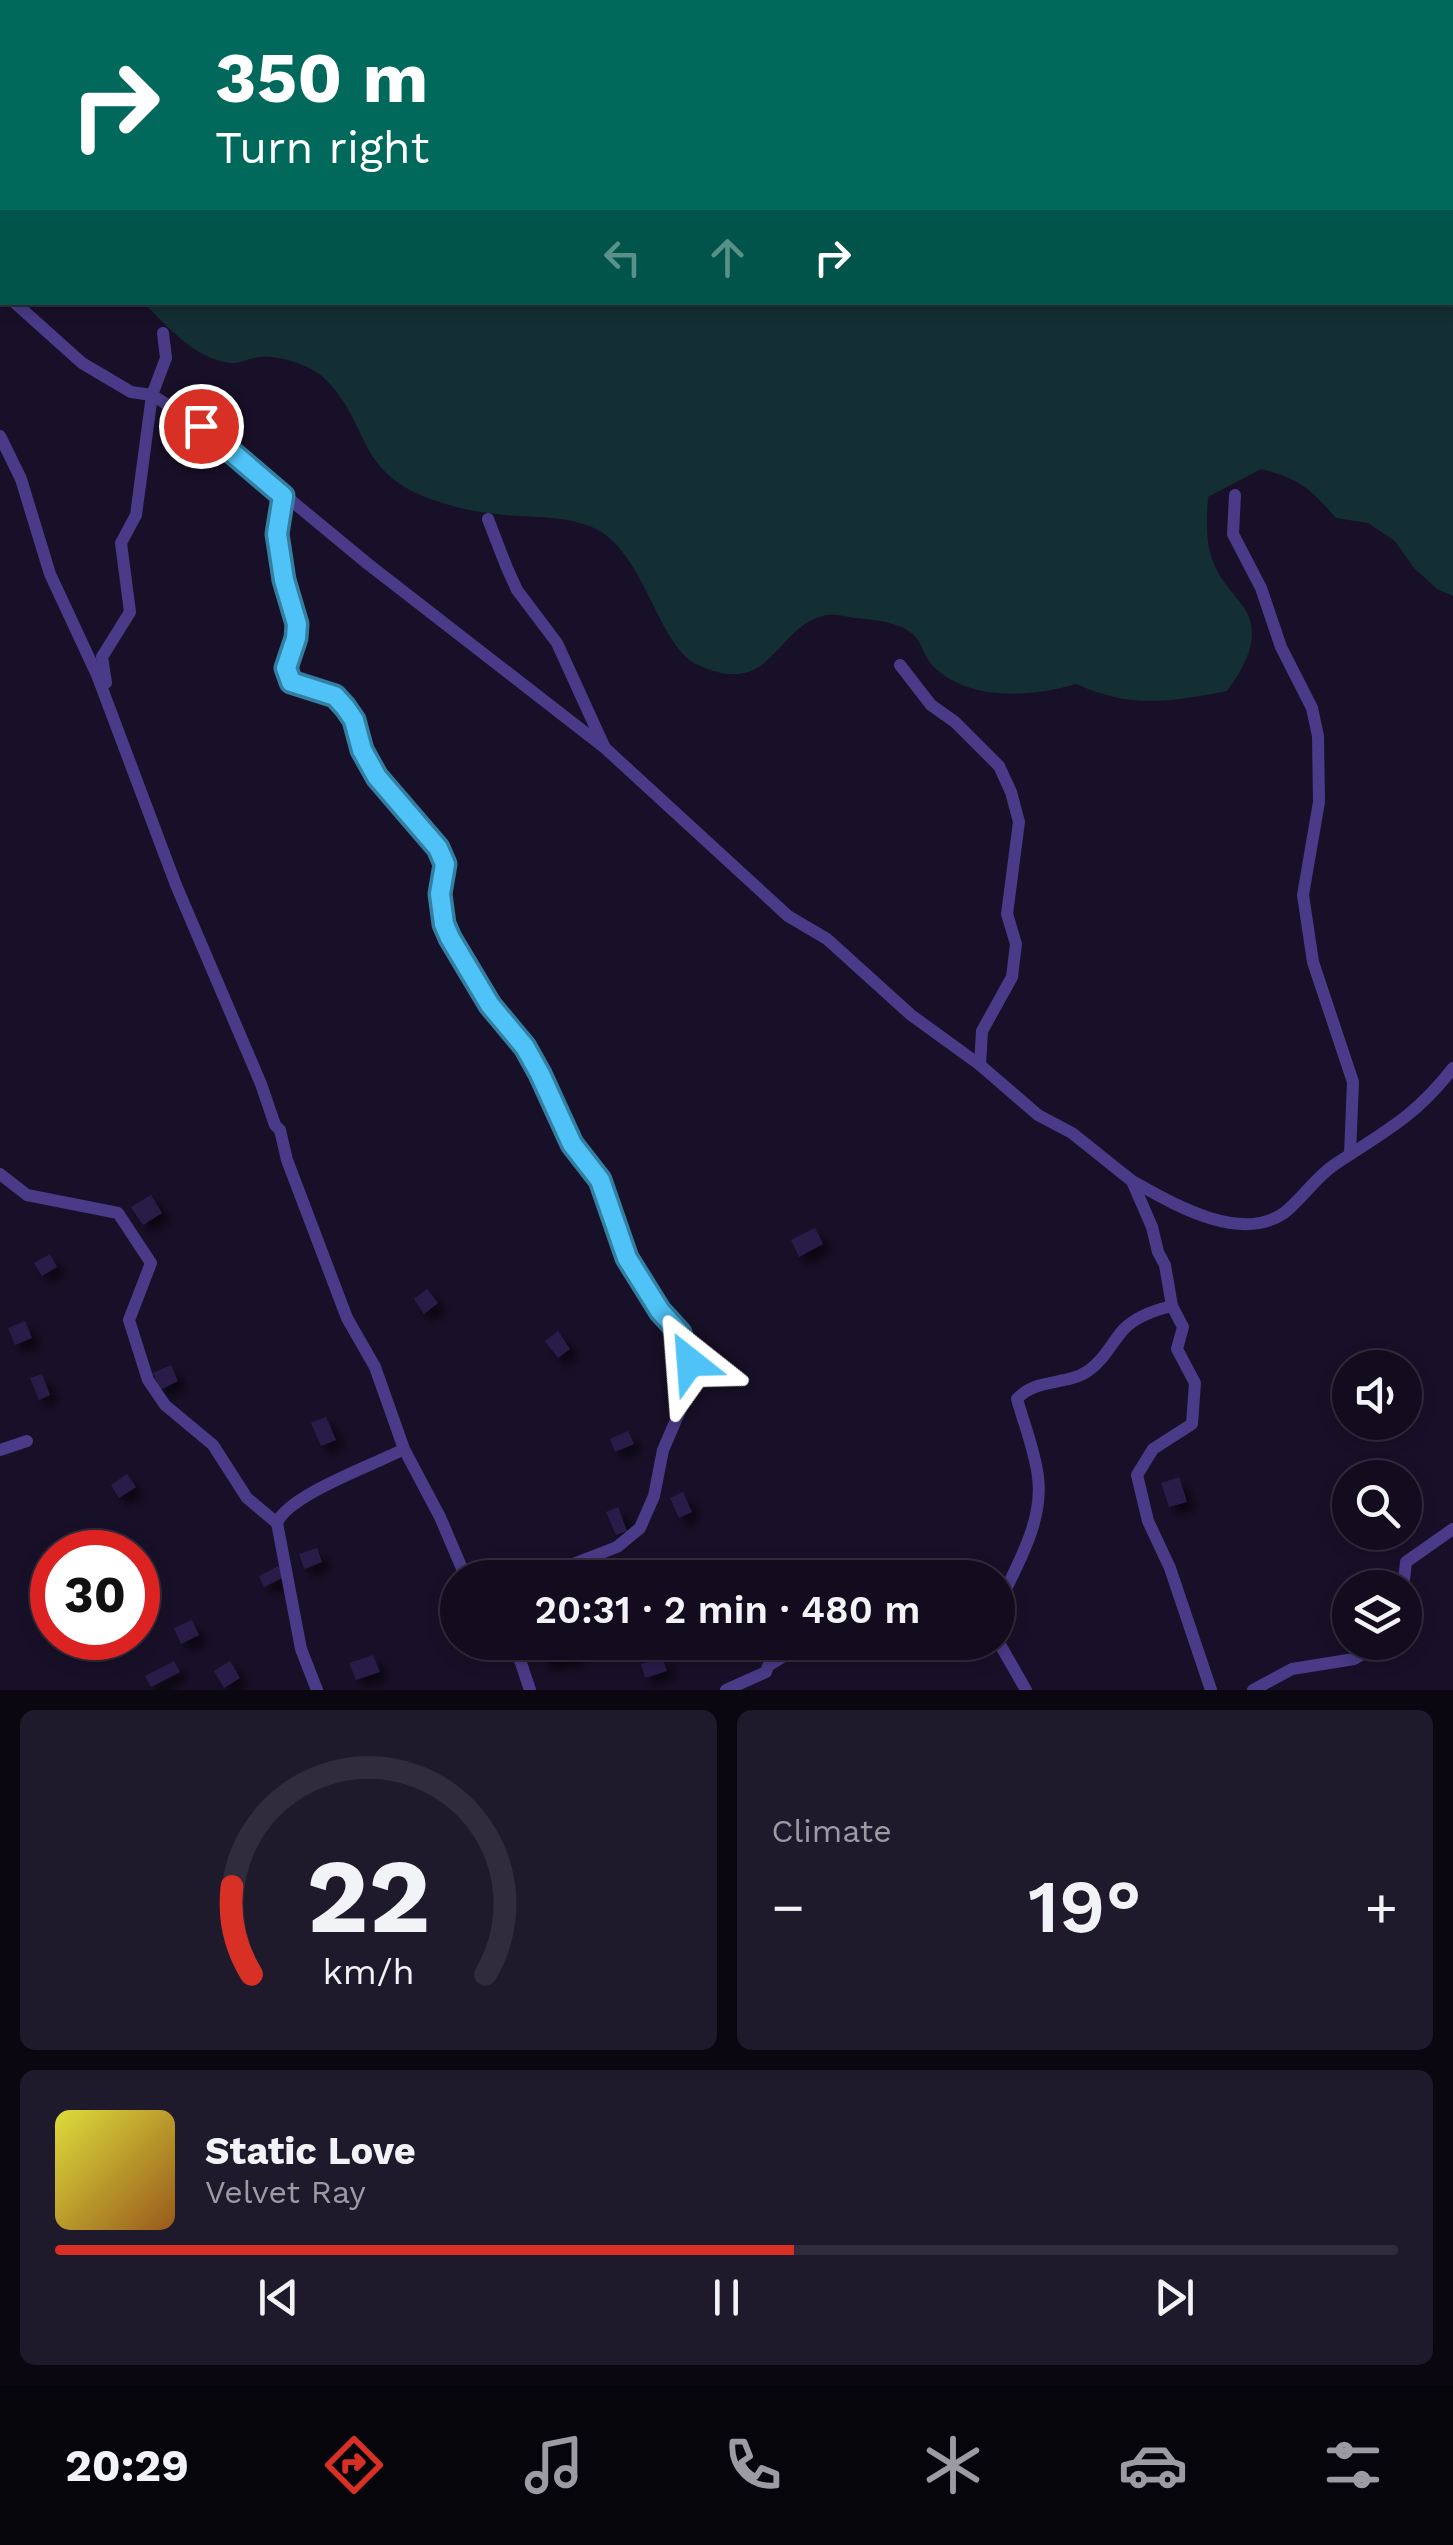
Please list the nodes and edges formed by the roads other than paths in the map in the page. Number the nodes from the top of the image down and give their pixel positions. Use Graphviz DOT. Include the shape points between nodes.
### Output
graph roads {
  1 [pos="17,305"];
  2 [pos="163,333"];
  3 [pos="152,395"];
  4 [pos="0,436"];
  5 [pos="1235,495"];
  6 [pos="283,496"];
  7 [pos="488,519"];
  8 [pos="900,665"];
  9 [pos="103,690"];
  10 [pos="605,748"];
  11 [pos="980,1065"];
  12 [pos="1453,1068"];
  13 [pos="1350,1154"];
  14 [pos="0,1174"];
  15 [pos="1132,1181"];
  16 [pos="1172,1306"];
  17 [pos="28,1441"];
  18 [pos="0,1450"];
  19 [pos="404,1450"];
  20 [pos="277,1523"];
  21 [pos="1453,1529"];
  22 [pos="458,1560"];
  23 [pos="582,1560"];
  24 [pos="1015,1569"];
  25 [pos="1405,1570"];
  26 [pos="520,1660"];
  27 [pos="777,1660"];
  28 [pos="1009,1660"];
  29 [pos="1348,1660"];
  30 [pos="316,1690"];
  31 [pos="530,1690"];
  32 [pos="726,1690"];
  33 [pos="1026,1690"];
  34 [pos="1210,1690"];
  35 [pos="1253,1690"];
  1 -- 3 [label="street" via="82,363 131,392"];
  2 -- 3 [label="street" via="166,358"];
  3 -- 6 [label="street" via="201,426"];
  3 -- 9 [label="street" via="136,515 121,543 130,612 102,657"];
  4 -- 9 [label="street" via="21,479 50,574"];
  5 -- 13 [label="street" via="1233,534 1312,708 1318,736 1319,802 1303,895 1313,962 1352,1082"];
  6 -- 10 [label="street"];
  6 -- 23 [label="street" via="277,534 297,624 286,668 291,682 335,696 345,707 377,777 438,848 450,938 490,1005 525,1047 572,1144 600,1180 627,1258 687,1347 688,1392 640,1528"];
  7 -- 10 [label="street" via="512,579 557,643"];
  8 -- 11 [label="street" via="931,705 999,766 1019,822 1007,914 1016,944 1012,977 982,1031"];
  9 -- 19 [label="street"];
  10 -- 11 [label="street" via="788,916 827,939 911,1015"];
  11 -- 15 [label="street"];
  12 -- 13 [label="street" via="1427,1102"];
  13 -- 15 [label="street" via="1282,1214 1253,1223 1191,1213"];
  14 -- 20 [label="street" via="27,1195 118,1213 151,1263 129,1320 148,1380 213,1445 247,1498"];
  15 -- 16 [label="street" via="1165,1265"];
  16 -- 24 [label="street" via="1124,1328 1085,1374 1026,1388 1017,1400 1038,1478 1037,1510"];
  16 -- 34 [label="street" via="1183,1327 1177,1348 1195,1383 1192,1424 1153,1449 1137,1475"];
  17 -- 18 [label="street"];
  19 -- 20 [label="street" via="299,1499"];
  19 -- 22 [label="street"];
  20 -- 30 [label="street" via="301,1650"];
  21 -- 25 [label="street" via="1406,1562"];
  26 -- 31 [label="street"];
  27 -- 32 [label="street"];
  28 -- 33 [label="street"];
  29 -- 35 [label="street" via="1292,1669"];
}
